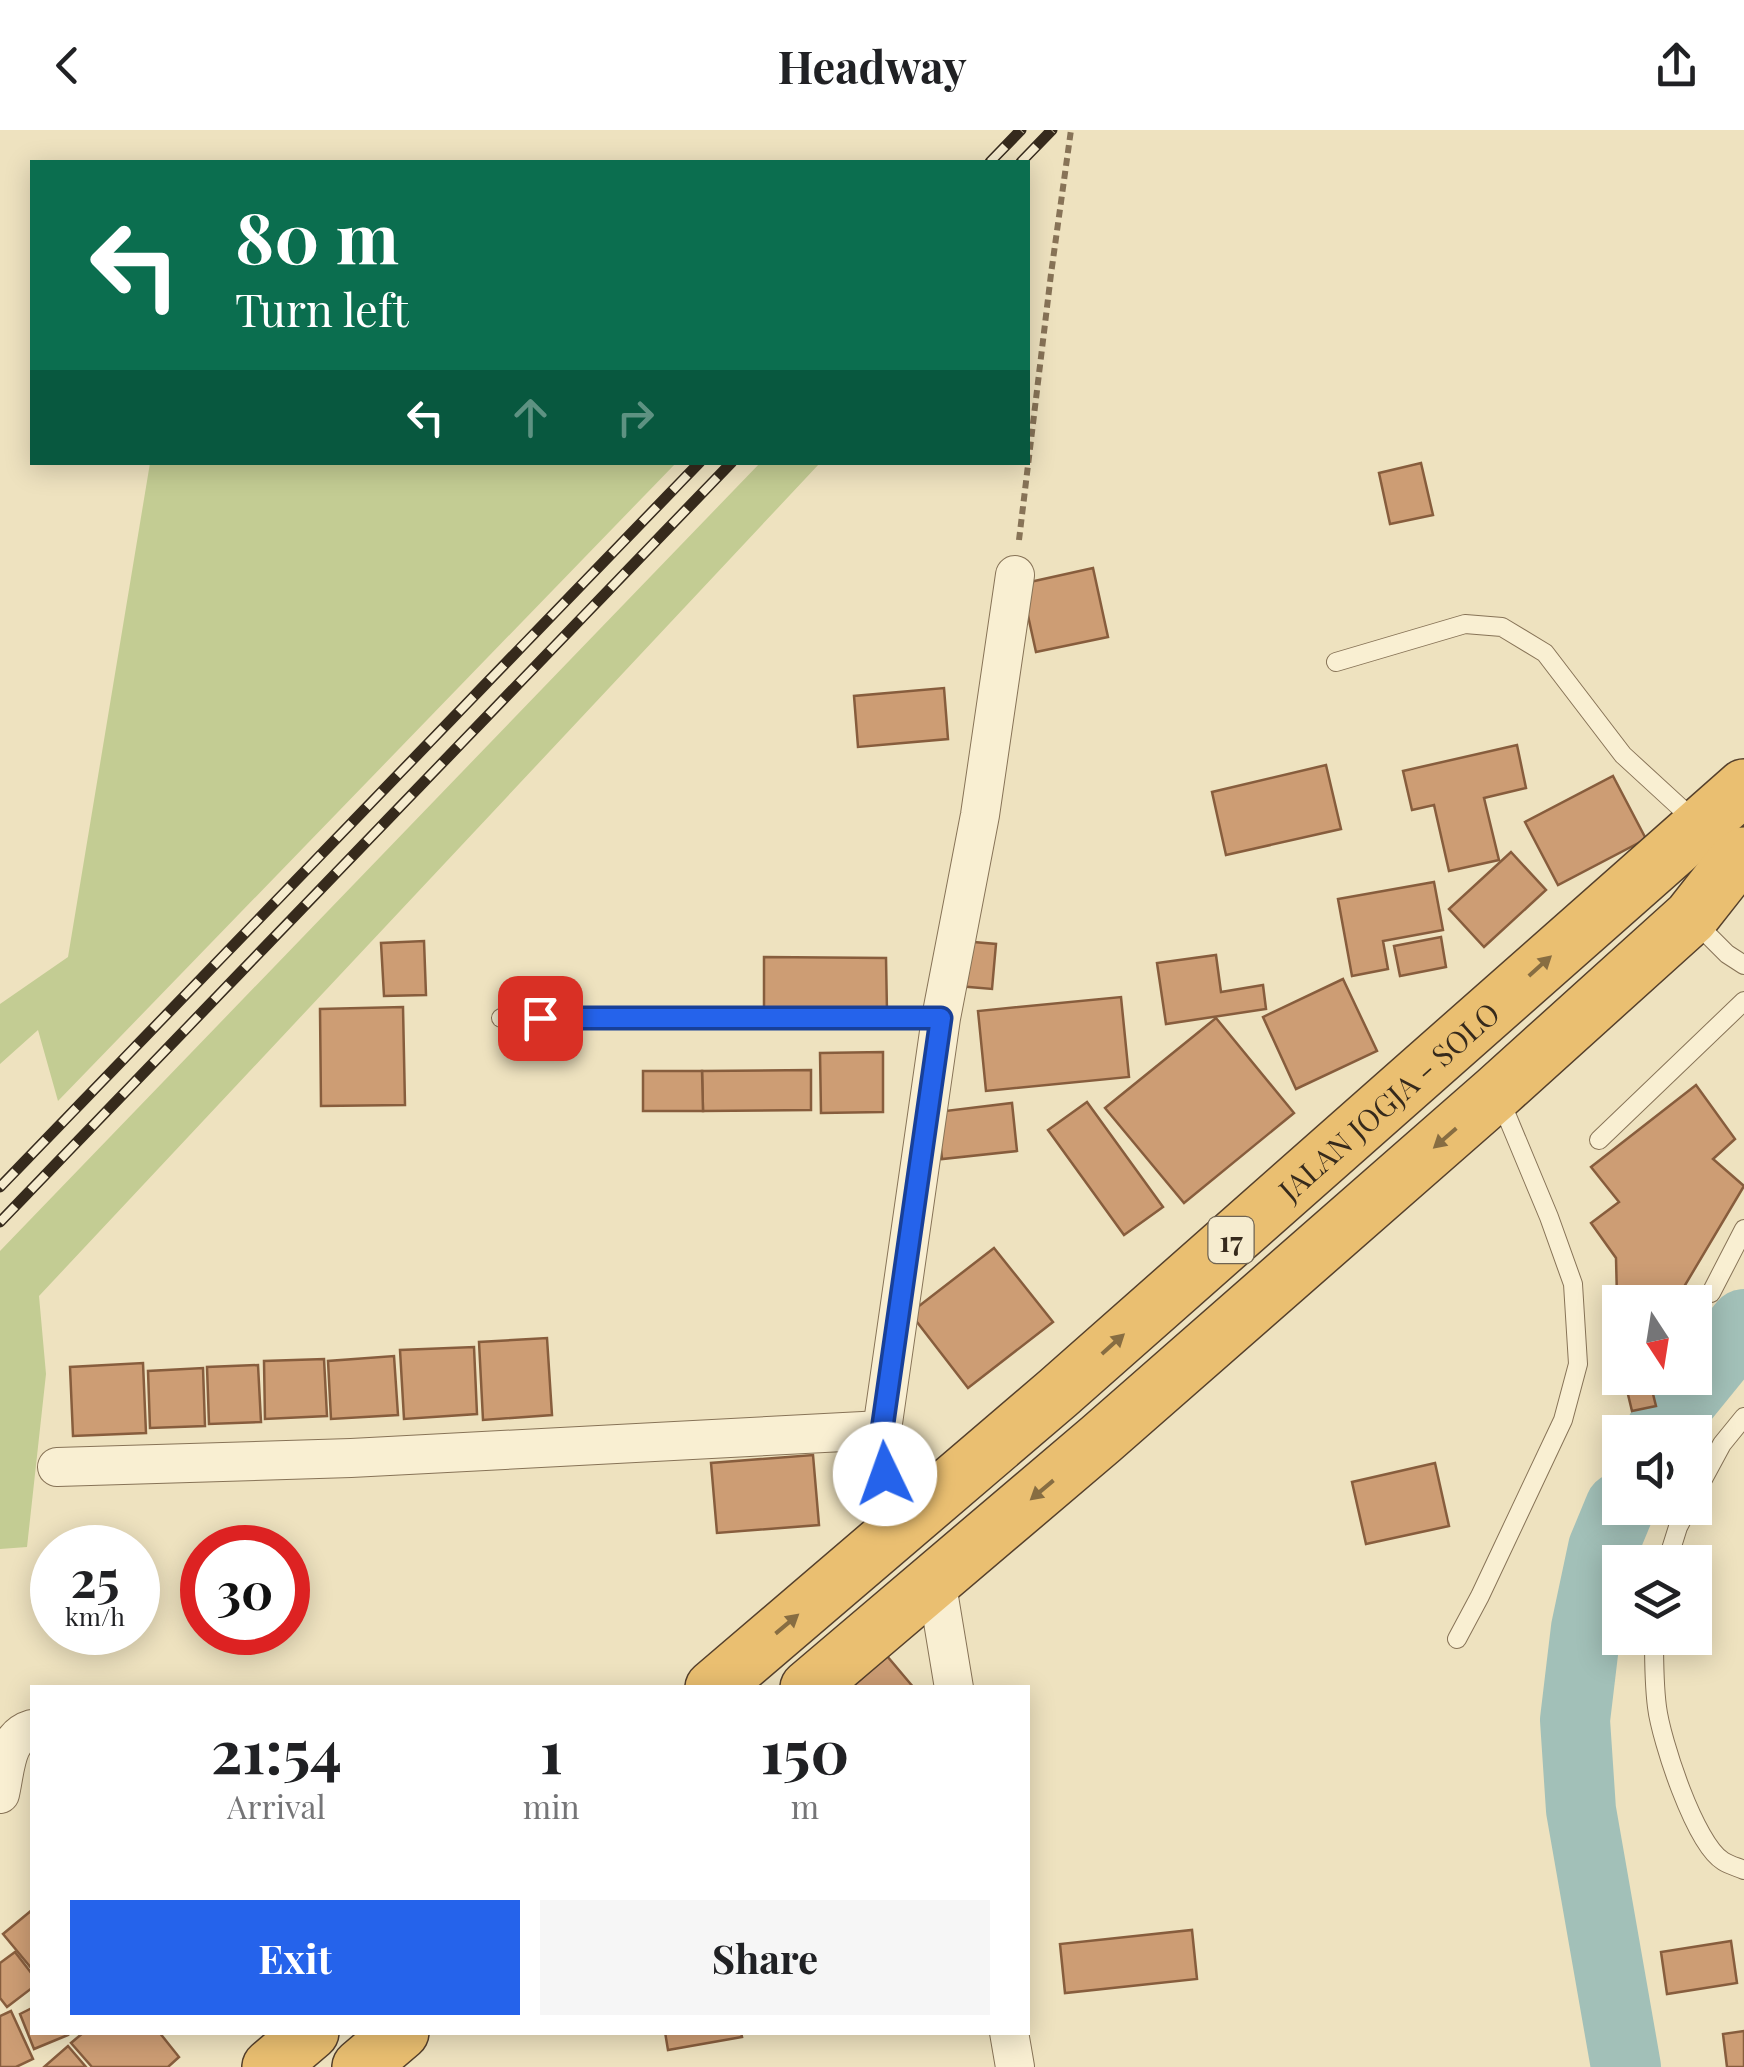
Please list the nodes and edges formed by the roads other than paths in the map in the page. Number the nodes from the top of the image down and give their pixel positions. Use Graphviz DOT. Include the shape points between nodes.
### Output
graph roads {
  1 [pos="1015,575"];
  2 [pos="1336,662"];
  3 [pos="1744,786"];
  4 [pos="1699,825"];
  5 [pos="1744,855"];
  6 [pos="1691,917"];
  7 [pos="1744,966"];
  8 [pos="1744,1001"];
  9 [pos="501,1018"];
  10 [pos="941,1018"];
  11 [pos="1497,1092"];
  12 [pos="1598,1140"];
  13 [pos="1744,1229"];
  14 [pos="1712,1291"];
  15 [pos="1058,1393"];
  16 [pos="1744,1417"];
  17 [pos="882,1430"];
  18 [pos="1101,1439"];
  19 [pos="1712,1463"];
  20 [pos="57,1467"];
  21 [pos="910,1520"];
  22 [pos="936,1579"];
  23 [pos="1457,1639"];
  24 [pos="1655,1655"];
  25 [pos="717,1685"];
  26 [pos="812,1685"];
  27 [pos="954,1685"];
  28 [pos="30,1729"];
  29 [pos="0,1794"];
  30 [pos="1744,1870"];
  31 [pos="307,2035"];
  32 [pos="397,2035"];
  33 [pos="1010,2035"];
  34 [pos="270,2067"];
  35 [pos="360,2067"];
  36 [pos="1015,2067"];
  1 -- 10 [label="street" via="980,815"];
  2 -- 4 [label="lane" via="1465,624 1502,626 1544,653 1623,755"];
  3 -- 4 [label="highway, JALAN JOGJA - SOLO / 17"];
  15 -- 4 [label="highway, JALAN JOGJA - SOLO / 17, one-way"];
  5 -- 6 [label="highway, 17"];
  6 -- 7 [label="lane"];
  6 -- 11 [label="highway, 17"];
  8 -- 12 [label="lane"];
  9 -- 10 [label="lane"];
  10 -- 17 [label="street"];
  11 -- 18 [label="highway, 17, one-way"];
  11 -- 23 [label="lane" via="1573,1284 1578,1364 1563,1420"];
  13 -- 14 [label="lane"];
  15 -- 18 [label="highway"];
  15 -- 21 [label="highway, JALAN JOGJA - SOLO / 17"];
  16 -- 19 [label="lane"];
  17 -- 20 [label="street"];
  17 -- 21 [label="street" via="885,1474"];
  18 -- 22 [label="highway, 17, one-way"];
  25 -- 21 [label="highway, JALAN JOGJA - SOLO / 17, one-way"];
  22 -- 26 [label="highway, 17"];
  22 -- 27 [label="street"];
  24 -- 30 [label="lane" via="1665,1744 1695,1824 1720,1860"];
  28 -- 29 [label="street" via="12,1742"];
  31 -- 34 [label="highway"];
  32 -- 35 [label="highway"];
  33 -- 36 [label="street"];
}
